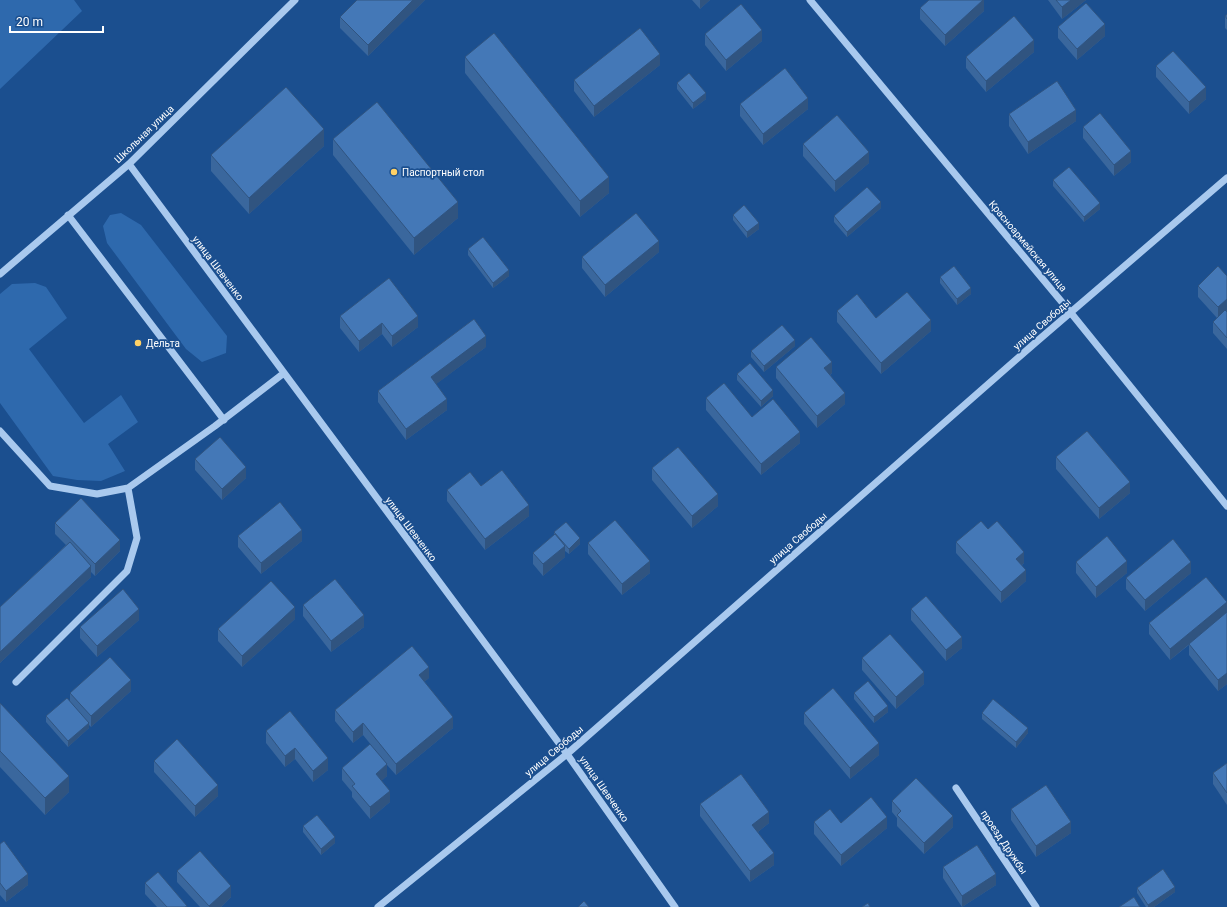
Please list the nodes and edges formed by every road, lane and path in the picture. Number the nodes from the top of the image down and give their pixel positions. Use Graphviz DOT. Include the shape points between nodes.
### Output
graph roads {
  1 [pos="295,0"];
  2 [pos="810,0"];
  3 [pos="129,164"];
  4 [pos="1227,178"];
  5 [pos="68,215"];
  6 [pos="0,274"];
  7 [pos="1071,313"];
  8 [pos="284,373"];
  9 [pos="224,420"];
  10 [pos="0,431"];
  11 [pos="128,488"];
  12 [pos="1227,506"];
  13 [pos="16,682"];
  14 [pos="567,754"];
  15 [pos="956,788"];
  16 [pos="378,907"];
  17 [pos="675,907"];
  18 [pos="1036,907"];
  1 -- 3 [label="street, Школьная улица"];
  2 -- 7 [label="street, Красноармейская улица"];
  3 -- 5 [label="street, Школьная улица"];
  3 -- 8 [label="street, улица Шевченко"];
  4 -- 7 [label="street, улица Свободы"];
  5 -- 6 [label="street, Школьная улица"];
  5 -- 9 [label="street"];
  7 -- 12 [label="street, Красноармейская улица"];
  7 -- 14 [label="street, улица Свободы"];
  8 -- 9 [label="street"];
  8 -- 14 [label="street, улица Шевченко"];
  9 -- 11 [label="street"];
  10 -- 11 [label="street" via="50,486 97,494"];
  11 -- 13 [label="street" via="137,538 127,571"];
  14 -- 16 [label="street, улица Свободы"];
  14 -- 17 [label="street, улица Шевченко"];
  15 -- 18 [label="street, проезд Дружбы"];
}
